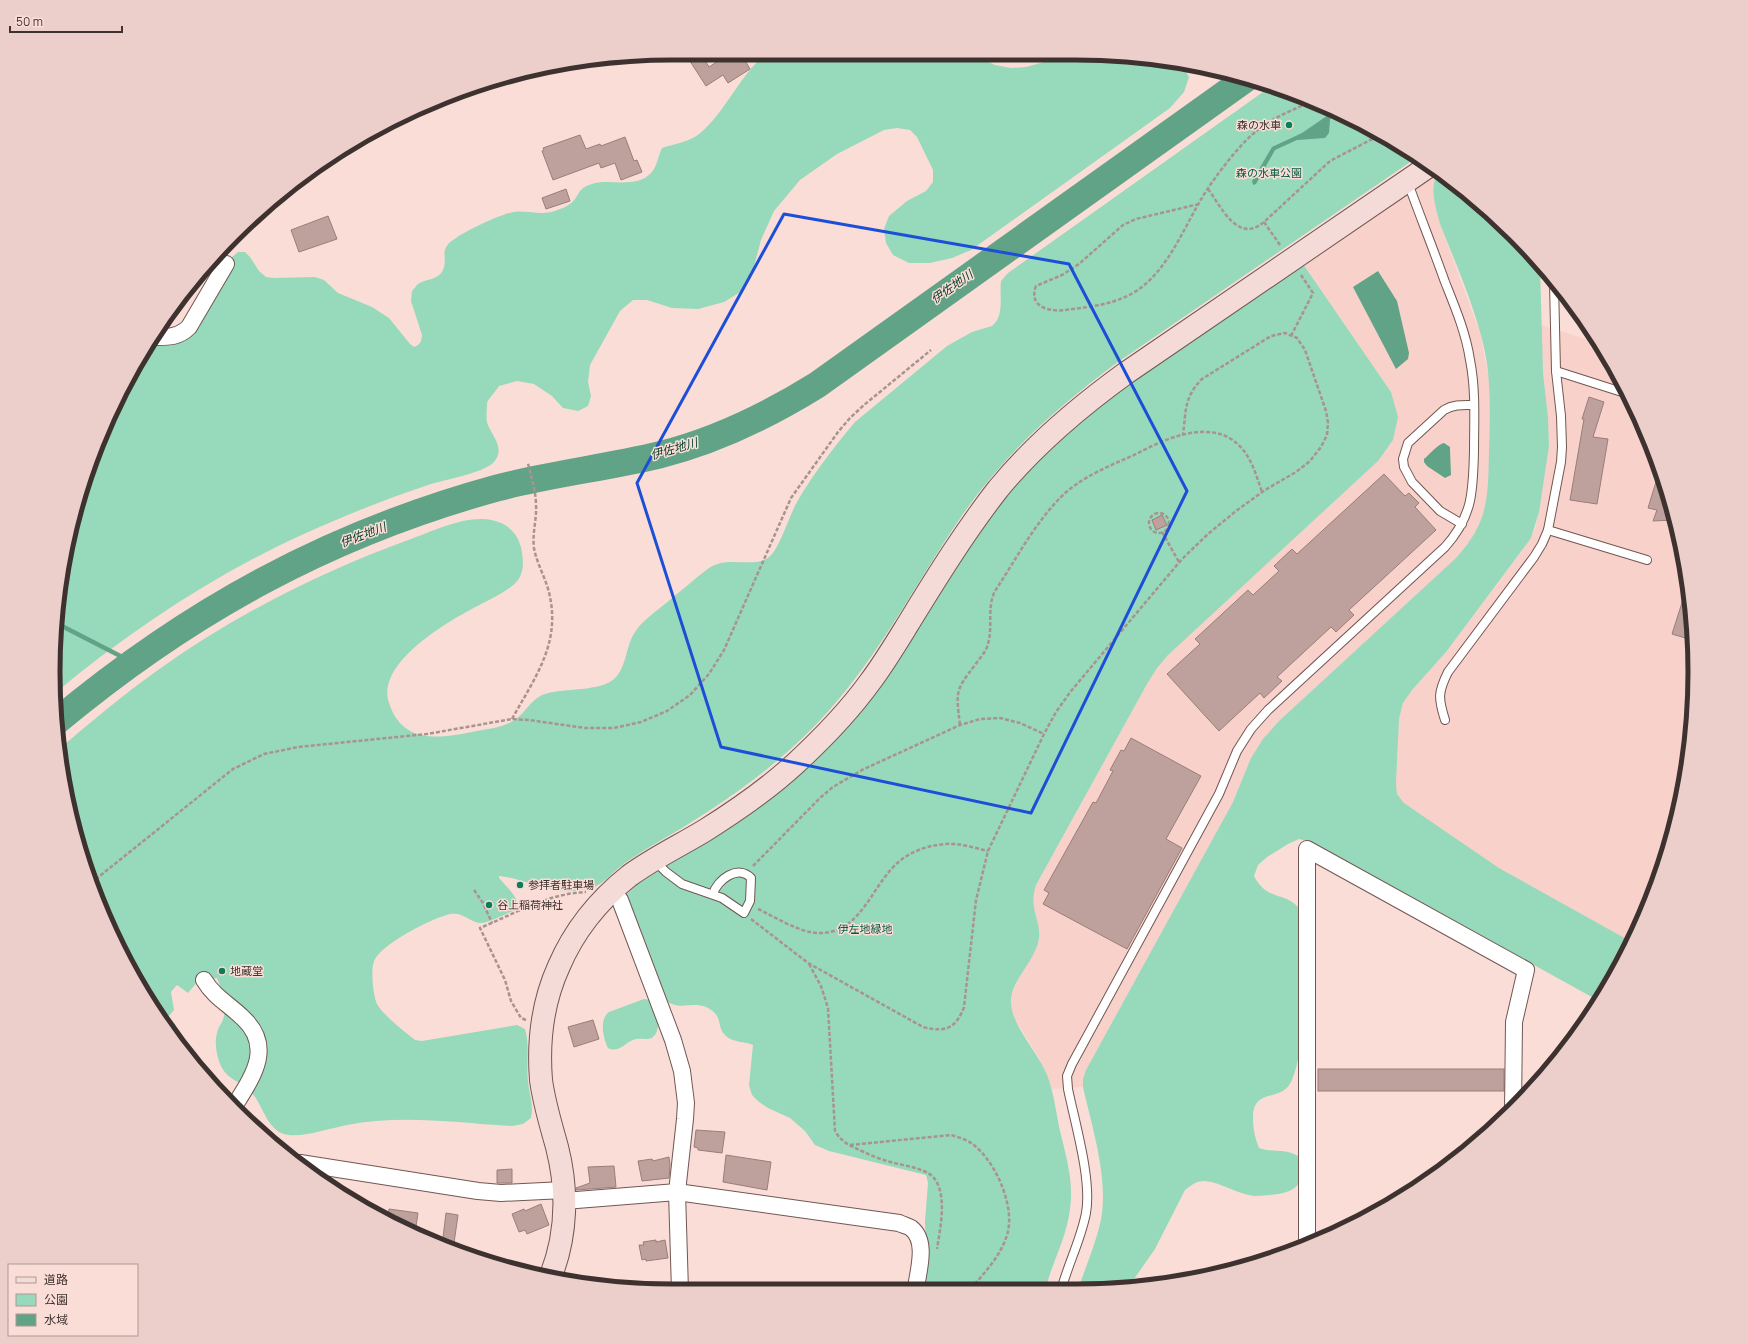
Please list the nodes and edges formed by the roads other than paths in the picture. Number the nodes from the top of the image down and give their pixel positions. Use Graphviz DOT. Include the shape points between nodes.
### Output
graph roads {
  1 [pos="1425,169"];
  2 [pos="1405,182"];
  3 [pos="226,264"];
  4 [pos="1554,290"];
  5 [pos="160,337"];
  6 [pos="1556,371"];
  7 [pos="1620,391"];
  8 [pos="1474,405"];
  9 [pos="1462,524"];
  10 [pos="1548,530"];
  11 [pos="1647,560"];
  12 [pos="1445,720"];
  13 [pos="655,860"];
  14 [pos="714,894"];
  15 [pos="608,895"];
  16 [pos="204,980"];
  17 [pos="1513,1101"];
  18 [pos="237,1102"];
  19 [pos="308,1164"];
  20 [pos="677,1192"];
  21 [pos="564,1196"];
  22 [pos="1307,1238"];
  23 [pos="552,1272"];
  24 [pos="680,1284"];
  25 [pos="916,1284"];
  26 [pos="1063,1284"];
  1 -- 2 [label="street"];
  2 -- 8 [label="lane" via="1411,191 1465,337 1473,382"];
  2 -- 13 [label="street" via="1126,373 1058,426 1027,456 973,523 870,682 822,738 772,784 736,811"];
  3 -- 5 [label="street" via="186,330 176,337"];
  4 -- 6 [label="lane"];
  6 -- 7 [label="lane"];
  6 -- 10 [label="lane" via="1562,447"];
  8 -- 9 [label="lane" via="1472,496"];
  8 -- 9 [label="lane" via="1450,406 1444,410 1408,443 1403,459 1407,475 1417,487 1440,511"];
  9 -- 26 [label="lane" via="1445,547 1250,729 1237,751 1219,794 1072,1064 1067,1076 1068,1089 1086,1177 1087,1194 1082,1229"];
  10 -- 11 [label="lane"];
  10 -- 12 [label="lane" via="1534,557 1448,672 1440,687 1439,704"];
  13 -- 14 [label="lane" via="682,884"];
  13 -- 15 [label="street" via="630,876"];
  14 -- 14 [label="lane" via="718,883 740,871 750,878 749,905 744,913"];
  15 -- 20 [label="street" via="620,900 673,1040 682,1071 686,1104"];
  15 -- 21 [label="street" via="572,940 549,994 543,1022 540,1051 542,1080 559,1157"];
  16 -- 18 [label="street" via="213,993 254,1030 260,1046 251,1079"];
  17 -- 22 [label="street" via="1514,1022 1526,970 1307,849"];
  19 -- 21 [label="street" via="478,1192"];
  20 -- 21 [label="street"];
  20 -- 24 [label="street"];
  20 -- 25 [label="street" via="899,1223 911,1228 919,1238"];
  21 -- 23 [label="street" via="560,1245"];
}
